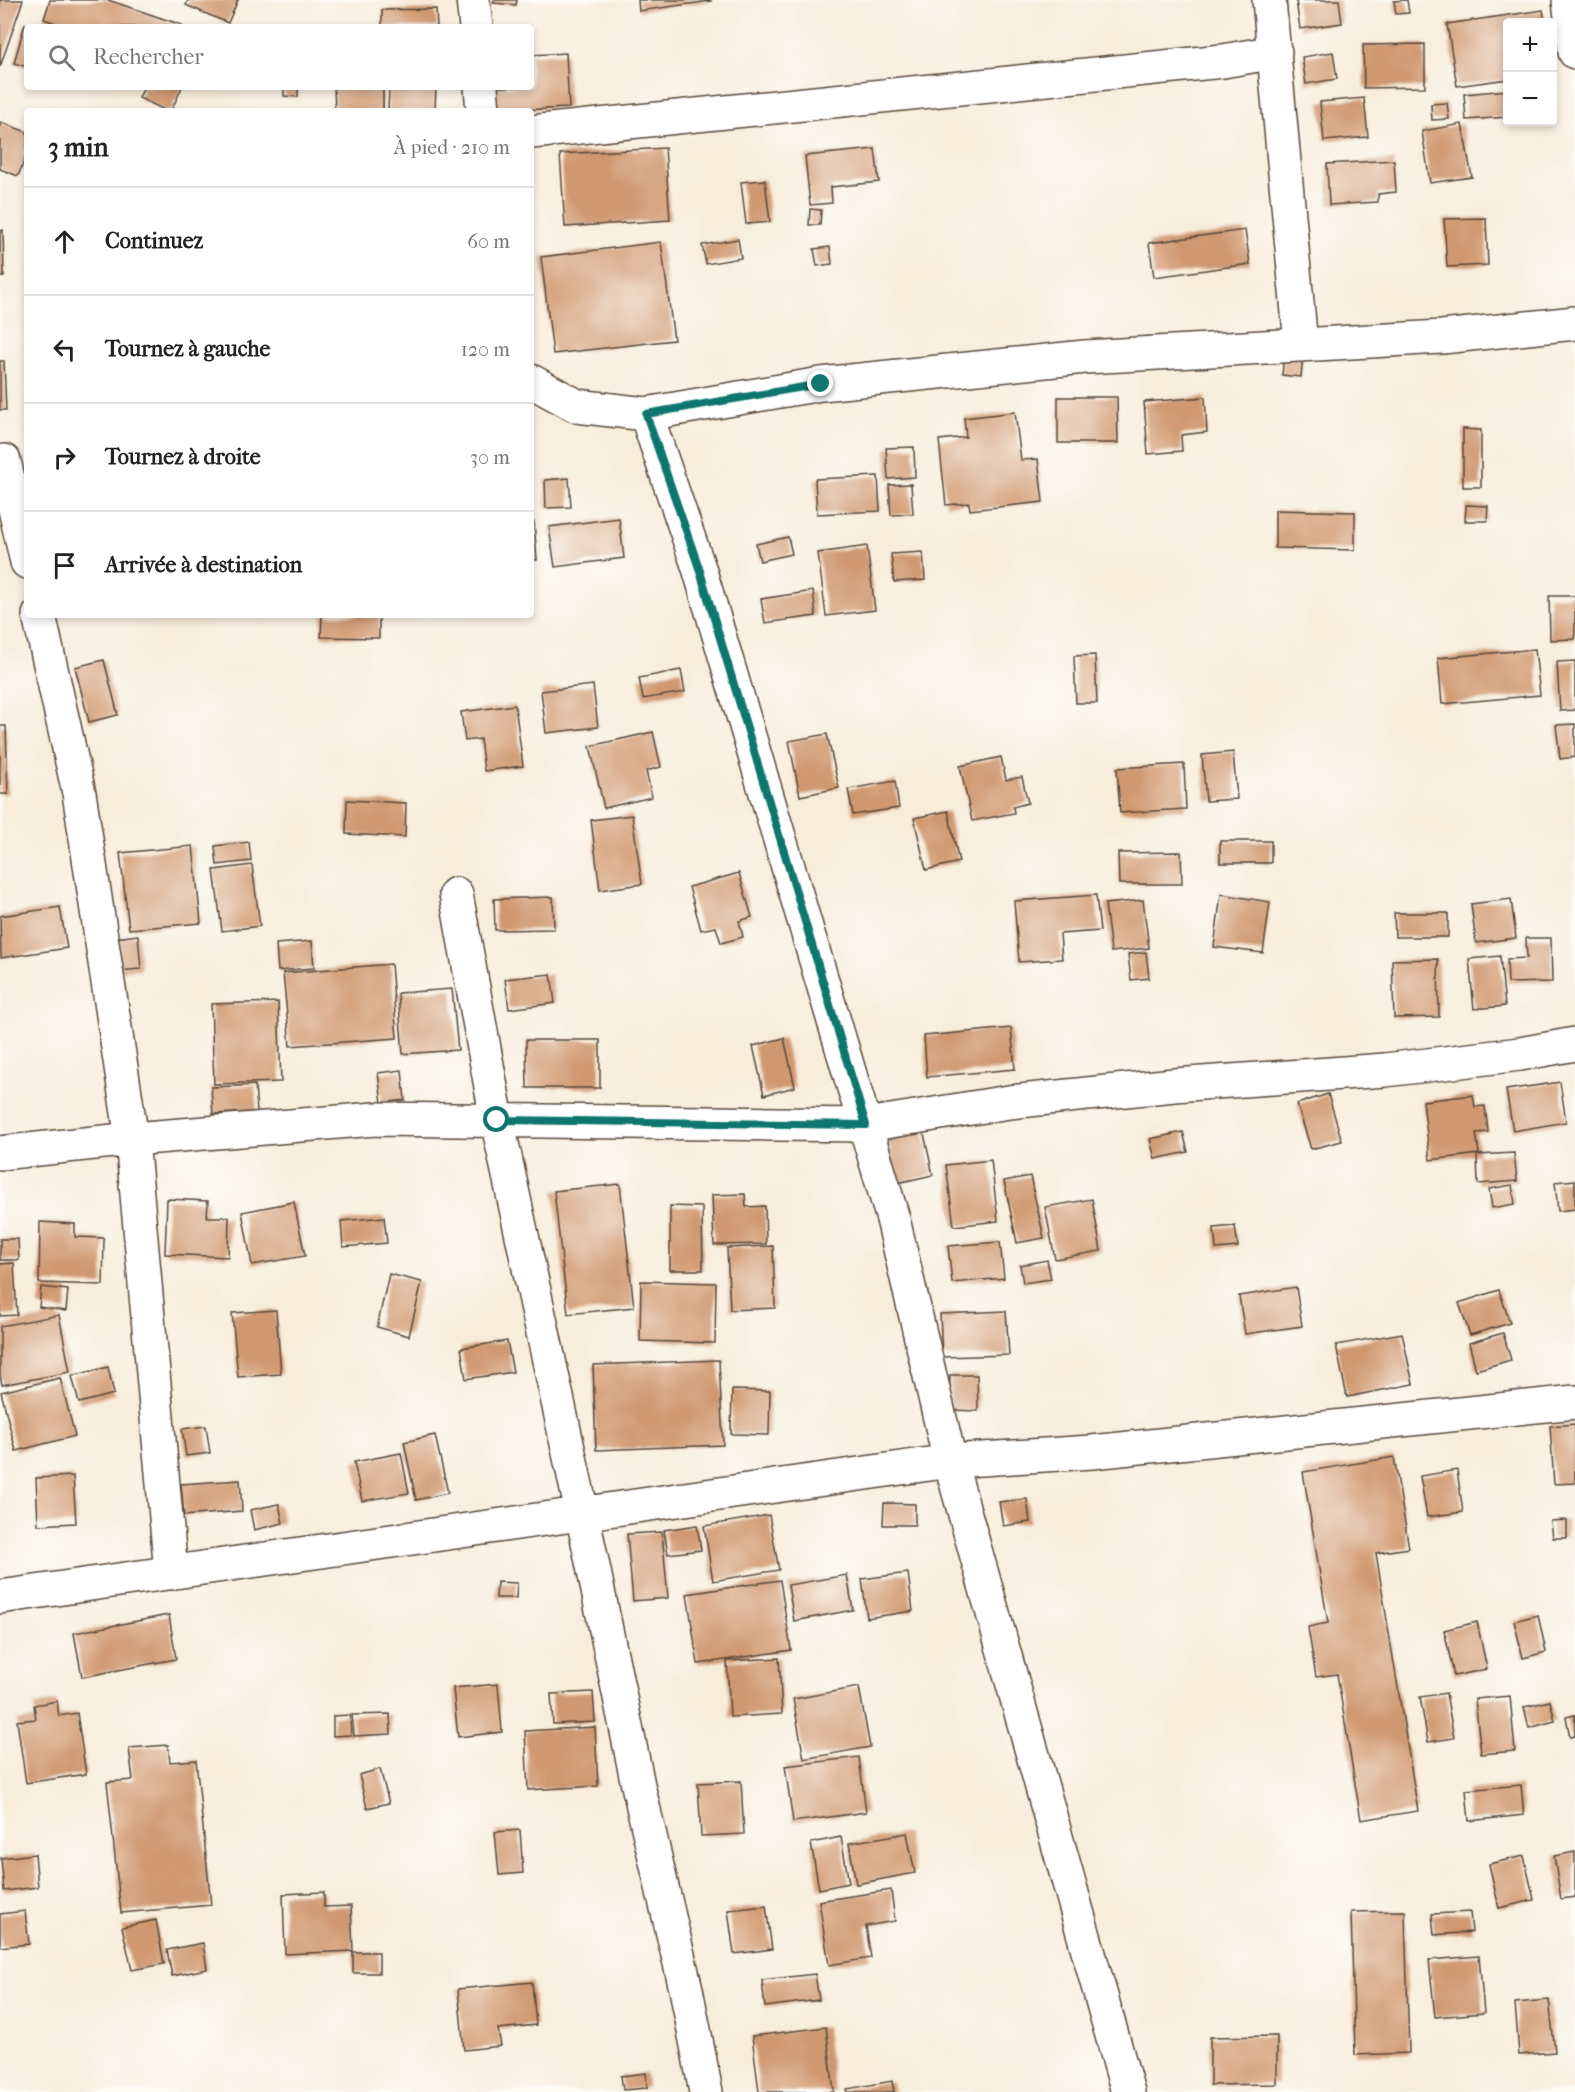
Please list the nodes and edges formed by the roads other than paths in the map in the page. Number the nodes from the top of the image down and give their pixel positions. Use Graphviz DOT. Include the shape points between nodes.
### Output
graph roads {
  1 [pos="473,0"];
  2 [pos="1269,0"];
  3 [pos="1569,0"];
  4 [pos="476,24"];
  5 [pos="1275,52"];
  6 [pos="1575,52"];
  7 [pos="481,90"];
  8 [pos="483,108"];
  9 [pos="534,132"];
  10 [pos="1575,323"];
  11 [pos="1301,345"];
  12 [pos="534,384"];
  13 [pos="646,414"];
  14 [pos="10,460"];
  15 [pos="24,543"];
  16 [pos="40,618"];
  17 [pos="456,894"];
  18 [pos="1575,1044"];
  19 [pos="497,1120"];
  20 [pos="866,1125"];
  21 [pos="132,1138"];
  22 [pos="0,1153"];
  23 [pos="1575,1402"];
  24 [pos="950,1461"];
  25 [pos="582,1513"];
  26 [pos="171,1573"];
  27 [pos="0,1597"];
  28 [pos="706,2092"];
  29 [pos="1128,2092"];
  1 -- 4 [label="street"];
  2 -- 5 [label="street"];
  3 -- 6 [label="street"];
  5 -- 9 [label="street" via="1223,61"];
  5 -- 11 [label="street"];
  7 -- 8 [label="street"];
  10 -- 11 [label="street" via="1442,337"];
  11 -- 13 [label="street" via="1085,357 821,384"];
  12 -- 13 [label="street" via="577,406"];
  13 -- 20 [label="street" via="699,568"];
  14 -- 15 [label="street"];
  16 -- 21 [label="street" via="79,793"];
  17 -- 19 [label="street"];
  18 -- 20 [label="street" via="1385,1070 1009,1102"];
  19 -- 20 [label="street"];
  19 -- 21 [label="street" via="375,1119"];
  19 -- 25 [label="street"];
  20 -- 24 [label="street" via="893,1219"];
  21 -- 22 [label="street"];
  21 -- 26 [label="street"];
  23 -- 24 [label="street" via="1092,1452"];
  24 -- 25 [label="street"];
  24 -- 29 [label="street"];
  25 -- 26 [label="street"];
  25 -- 28 [label="street"];
  26 -- 27 [label="street"];
}
